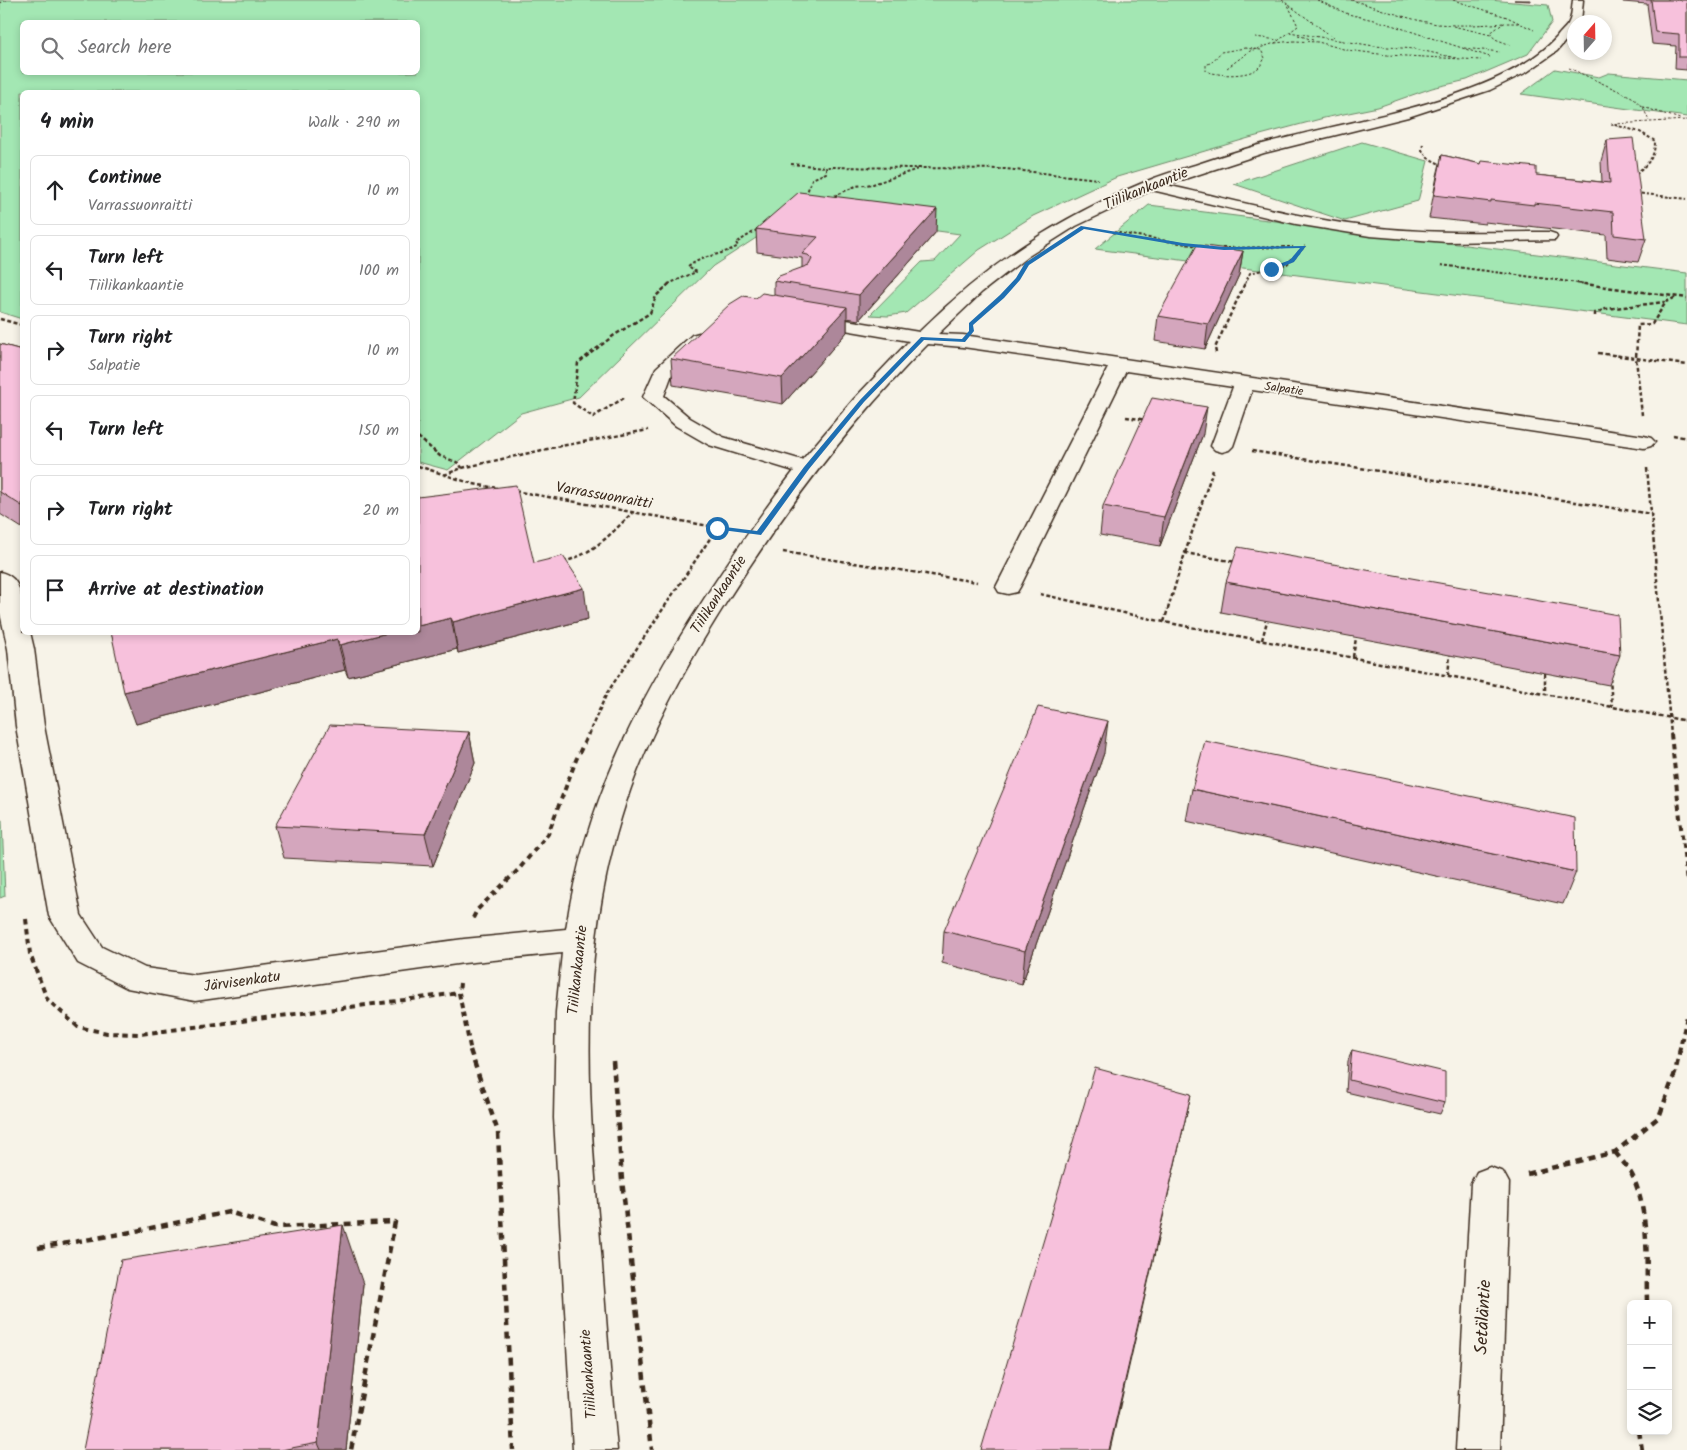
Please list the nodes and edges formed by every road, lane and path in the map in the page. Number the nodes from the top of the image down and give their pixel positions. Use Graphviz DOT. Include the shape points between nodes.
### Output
graph roads {
  1 [pos="8,0"];
  2 [pos="1282,0"];
  3 [pos="1317,0"];
  4 [pos="1351,0"];
  5 [pos="1453,0"];
  6 [pos="1578,0"];
  7 [pos="0,1"];
  8 [pos="1288,5"];
  9 [pos="1575,15"];
  10 [pos="1519,23"];
  11 [pos="1448,24"];
  12 [pos="1504,24"];
  13 [pos="1567,29"];
  14 [pos="1289,32"];
  15 [pos="1567,33"];
  16 [pos="1492,35"];
  17 [pos="1255,37"];
  18 [pos="1336,39"];
  19 [pos="1278,40"];
  20 [pos="1294,41"];
  21 [pos="1318,42"];
  22 [pos="1275,43"];
  23 [pos="1260,48"];
  24 [pos="1491,57"];
  25 [pos="1542,58"];
  26 [pos="1566,67"];
  27 [pos="1227,68"];
  28 [pos="1643,107"];
  29 [pos="1686,120"];
  30 [pos="1649,121"];
  31 [pos="1423,144"];
  32 [pos="791,164"];
  33 [pos="826,167"];
  34 [pos="924,167"];
  35 [pos="1446,167"];
  36 [pos="1630,178"];
  37 [pos="1142,188"];
  38 [pos="1633,193"];
  39 [pos="801,198"];
  40 [pos="828,198"];
  41 [pos="1687,198"];
  42 [pos="767,223"];
  43 [pos="1110,232"];
  44 [pos="1549,237"];
  45 [pos="1200,246"];
  46 [pos="1303,246"];
  47 [pos="1216,248"];
  48 [pos="1313,248"];
  49 [pos="1440,265"];
  50 [pos="1676,297"];
  51 [pos="1687,298"];
  52 [pos="1666,302"];
  53 [pos="796,316"];
  54 [pos="1595,316"];
  55 [pos="0,319"];
  56 [pos="20,324"];
  57 [pos="716,329"];
  58 [pos="923,338"];
  59 [pos="1598,353"];
  60 [pos="1216,357"];
  61 [pos="1636,358"];
  62 [pos="1120,364"];
  63 [pos="1687,365"];
  64 [pos="1244,383"];
  65 [pos="653,397"];
  66 [pos="1096,412"];
  67 [pos="1152,421"];
  68 [pos="683,422"];
  69 [pos="420,438"];
  70 [pos="1644,442"];
  71 [pos="1222,446"];
  72 [pos="420,467"];
  73 [pos="462,468"];
  74 [pos="807,468"];
  75 [pos="443,475"];
  76 [pos="501,489"];
  77 [pos="511,491"];
  78 [pos="632,512"];
  79 [pos="1651,514"];
  80 [pos="759,533"];
  81 [pos="783,552"];
  82 [pos="1185,553"];
  83 [pos="778,560"];
  84 [pos="555,564"];
  85 [pos="1244,564"];
  86 [pos="0,578"];
  87 [pos="1008,587"];
  88 [pos="1267,621"];
  89 [pos="1164,622"];
  90 [pos="1356,638"];
  91 [pos="1262,640"];
  92 [pos="1450,655"];
  93 [pos="1353,657"];
  94 [pos="1545,673"];
  95 [pos="1448,676"];
  96 [pos="1610,678"];
  97 [pos="1545,694"];
  98 [pos="1612,707"];
  99 [pos="1669,718"];
  100 [pos="1687,721"];
  101 [pos="1687,883"];
  102 [pos="26,916"];
  103 [pos="580,939"];
  104 [pos="459,993"];
  105 [pos="1687,1016"];
  106 [pos="613,1056"];
  107 [pos="1615,1152"];
  108 [pos="1490,1183"];
  109 [pos="38,1248"];
  110 [pos="1647,1300"];
  111 [pos="1640,1435"];
  112 [pos="351,1450"];
  113 [pos="594,1450"];
  114 [pos="652,1450"];
  115 [pos="1478,1450"];
  116 [pos="1642,1450"];
  1 -- 7 [label="path"];
  2 -- 8 [label="path"];
  3 -- 24 [label="path" via="1365,20 1382,22"];
  4 -- 11 [label="path" via="1416,20"];
  5 -- 10 [label="path" via="1507,16"];
  6 -- 9 [label="street"];
  8 -- 14 [label="path" via="1298,26"];
  8 -- 18 [label="path"];
  10 -- 12 [label="path"];
  10 -- 13 [label="path" via="1543,34"];
  11 -- 12 [label="path"];
  11 -- 16 [label="path"];
  12 -- 16 [label="path" via="1490,33"];
  14 -- 18 [label="path"];
  14 -- 19 [label="path"];
  14 -- 21 [label="path"];
  15 -- 25 [label="street, Tiilikankaantie"];
  16 -- 25 [label="path"];
  17 -- 19 [label="path"];
  18 -- 21 [label="path" via="1461,59 1347,50"];
  19 -- 20 [label="path"];
  19 -- 22 [label="path"];
  20 -- 21 [label="path"];
  20 -- 22 [label="path"];
  22 -- 23 [label="path"];
  23 -- 23 [label="path" via="1225,50 1206,65 1206,71 1230,75 1256,69 1265,58"];
  23 -- 27 [label="path" via="1250,51"];
  25 -- 37 [label="street, Tiilikankaantie" via="1481,89 1424,108 1247,153"];
  26 -- 28 [label="path" via="1584,73"];
  28 -- 29 [label="path"];
  28 -- 30 [label="path"];
  29 -- 30 [label="path"];
  30 -- 36 [label="path" via="1611,124 1643,134 1655,142 1656,153 1650,162"];
  31 -- 35 [label="path" via="1422,150 1428,158"];
  32 -- 33 [label="path"];
  33 -- 34 [label="path"];
  33 -- 39 [label="path" via="826,173 812,179 808,194"];
  34 -- 37 [label="path" via="1048,173"];
  34 -- 40 [label="path" via="873,184 856,186"];
  37 -- 44 [label="street" via="1344,228 1469,237"];
  37 -- 58 [label="street, Tiilikankaantie" via="1094,210 1025,251 987,279"];
  38 -- 41 [label="path"];
  42 -- 65 [label="path" via="736,242 738,246 728,252 699,258 688,267 696,272 668,283 653,298 650,313 578,363 573,403 593,417 622,398"];
  43 -- 45 [label="path"];
  46 -- 47 [label="path"];
  46 -- 48 [label="path"];
  46 -- 60 [label="path" via="1292,261 1250,273 1215,348"];
  49 -- 50 [label="path"];
  50 -- 51 [label="path"];
  50 -- 52 [label="path"];
  52 -- 54 [label="path" via="1606,309 1595,313"];
  52 -- 61 [label="path" via="1652,324 1638,326"];
  53 -- 58 [label="street, Salpatie"];
  55 -- 56 [label="path"];
  57 -- 65 [label="street" via="692,344 662,372"];
  58 -- 62 [label="street, Salpatie"];
  58 -- 74 [label="street, Tiilikankaantie" via="868,395"];
  59 -- 61 [label="path"];
  61 -- 63 [label="path"];
  61 -- 70 [label="path"];
  62 -- 64 [label="street, Salpatie"];
  62 -- 66 [label="street"];
  64 -- 70 [label="street, Salpatie"];
  64 -- 71 [label="street"];
  65 -- 68 [label="street"];
  66 -- 67 [label="path"];
  66 -- 87 [label="street"];
  68 -- 73 [label="path"];
  68 -- 74 [label="street" via="716,441"];
  69 -- 73 [label="path" via="440,456 459,463"];
  70 -- 79 [label="path"];
  71 -- 79 [label="path"];
  71 -- 82 [label="path"];
  72 -- 75 [label="path"];
  73 -- 75 [label="path"];
  74 -- 80 [label="street, Tiilikankaantie"];
  75 -- 76 [label="path"];
  77 -- 78 [label="path, Varrassuonraitti"];
  78 -- 80 [label="path, Varrassuonraitti"];
  78 -- 84 [label="path" via="602,543 582,558"];
  79 -- 99 [label="path"];
  80 -- 81 [label="path, Varrassuonraitti" via="788,539"];
  80 -- 103 [label="street, Tiilikankaantie" via="660,690 639,736 618,784 604,829"];
  81 -- 83 [label="path"];
  81 -- 87 [label="path"];
  82 -- 85 [label="path"];
  82 -- 89 [label="path"];
  86 -- 103 [label="street, Järvisenkatu" via="6,585 21,649 30,726 65,916 90,955 139,979 195,988 464,951"];
  87 -- 89 [label="path"];
  88 -- 91 [label="path"];
  89 -- 91 [label="path"];
  90 -- 93 [label="path"];
  91 -- 93 [label="path"];
  92 -- 95 [label="path"];
  93 -- 95 [label="path"];
  94 -- 97 [label="path"];
  95 -- 97 [label="path"];
  96 -- 98 [label="path"];
  97 -- 98 [label="path"];
  98 -- 99 [label="path"];
  99 -- 100 [label="path"];
  99 -- 101 [label="path"];
  102 -- 104 [label="path" via="30,954 48,999 78,1027 107,1033 140,1034"];
  103 -- 113 [label="street, Tiilikankaantie" via="573,994 572,1116"];
  105 -- 107 [label="path" via="1675,1073 1659,1117"];
  106 -- 114 [label="path" via="622,1180"];
  107 -- 108 [label="path"];
  107 -- 110 [label="path" via="1632,1175 1639,1194"];
  108 -- 115 [label="street, Setäläntie"];
  109 -- 112 [label="path" via="229,1212 275,1227 396,1222"];
  111 -- 116 [label="path"];
}
